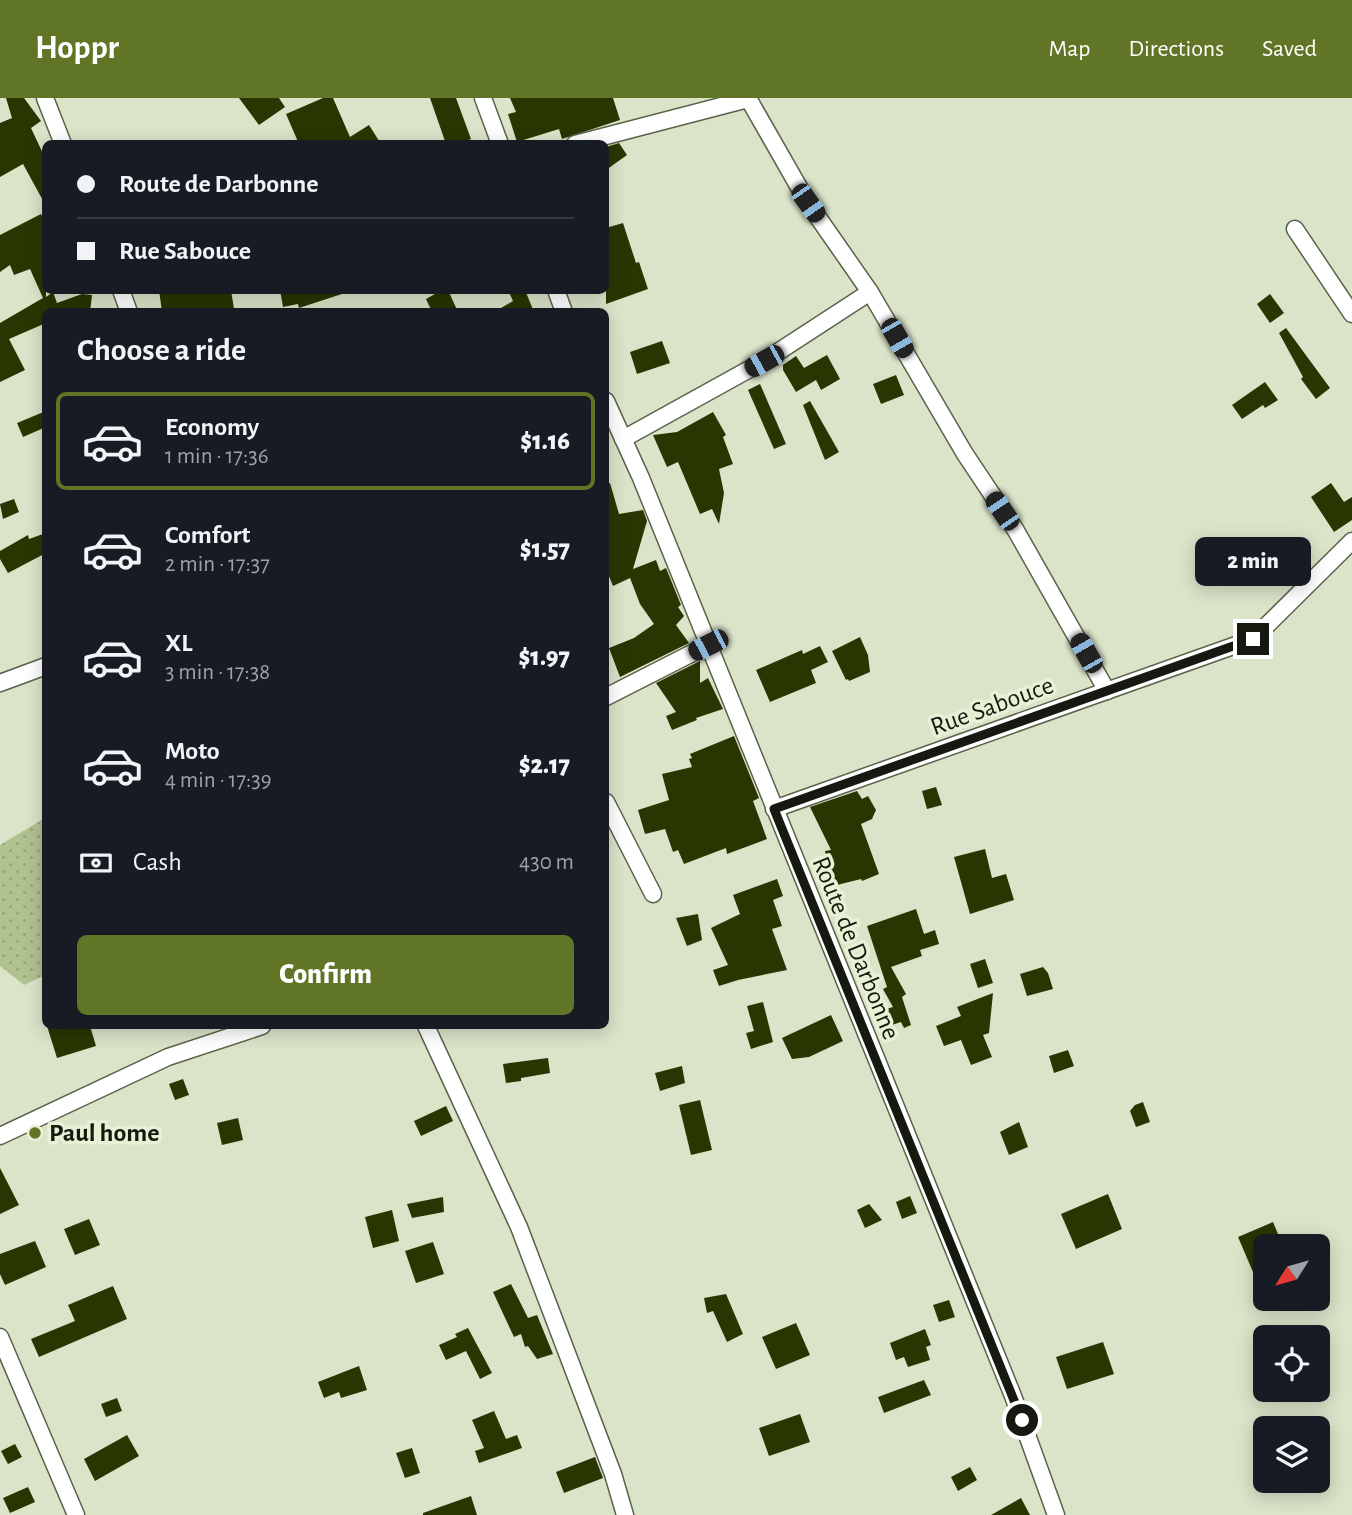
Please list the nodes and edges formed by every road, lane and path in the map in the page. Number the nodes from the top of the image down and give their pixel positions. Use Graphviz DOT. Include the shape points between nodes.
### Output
graph roads {
  1 [pos="46,98"];
  2 [pos="483,98"];
  3 [pos="748,98"];
  4 [pos="62,140"];
  5 [pos="499,140"];
  6 [pos="590,140"];
  7 [pos="1295,229"];
  8 [pos="870,292"];
  9 [pos="1352,314"];
  10 [pos="609,408"];
  11 [pos="623,439"];
  12 [pos="1352,541"];
  13 [pos="708,645"];
  14 [pos="42,667"];
  15 [pos="0,683"];
  16 [pos="1107,691"];
  17 [pos="609,695"];
  18 [pos="609,808"];
  19 [pos="774,809"];
  20 [pos="653,894"];
  21 [pos="239,1029"];
  22 [pos="427,1029"];
  23 [pos="0,1136"];
  24 [pos="0,1337"];
  25 [pos="76,1515"];
  26 [pos="625,1515"];
  27 [pos="1056,1515"];
  1 -- 4 [label="street"];
  2 -- 5 [label="street"];
  3 -- 6 [label="street"];
  3 -- 8 [label="street" via="808,203"];
  7 -- 9 [label="street"];
  8 -- 11 [label="street" via="764,361"];
  8 -- 16 [label="street" via="965,454 1015,529"];
  10 -- 11 [label="street, Route de Darbonne"];
  11 -- 13 [label="street, Route de Darbonne"];
  12 -- 16 [label="street, Rue Sabouce" via="1253,639"];
  13 -- 17 [label="street"];
  13 -- 19 [label="street, Route de Darbonne"];
  14 -- 15 [label="street"];
  16 -- 19 [label="street, Rue Sabouce"];
  18 -- 20 [label="street"];
  19 -- 27 [label="street, Route de Darbonne" via="1013,1396"];
  21 -- 23 [label="street"];
  22 -- 26 [label="street" via="519,1227"];
  24 -- 25 [label="street"];
}
